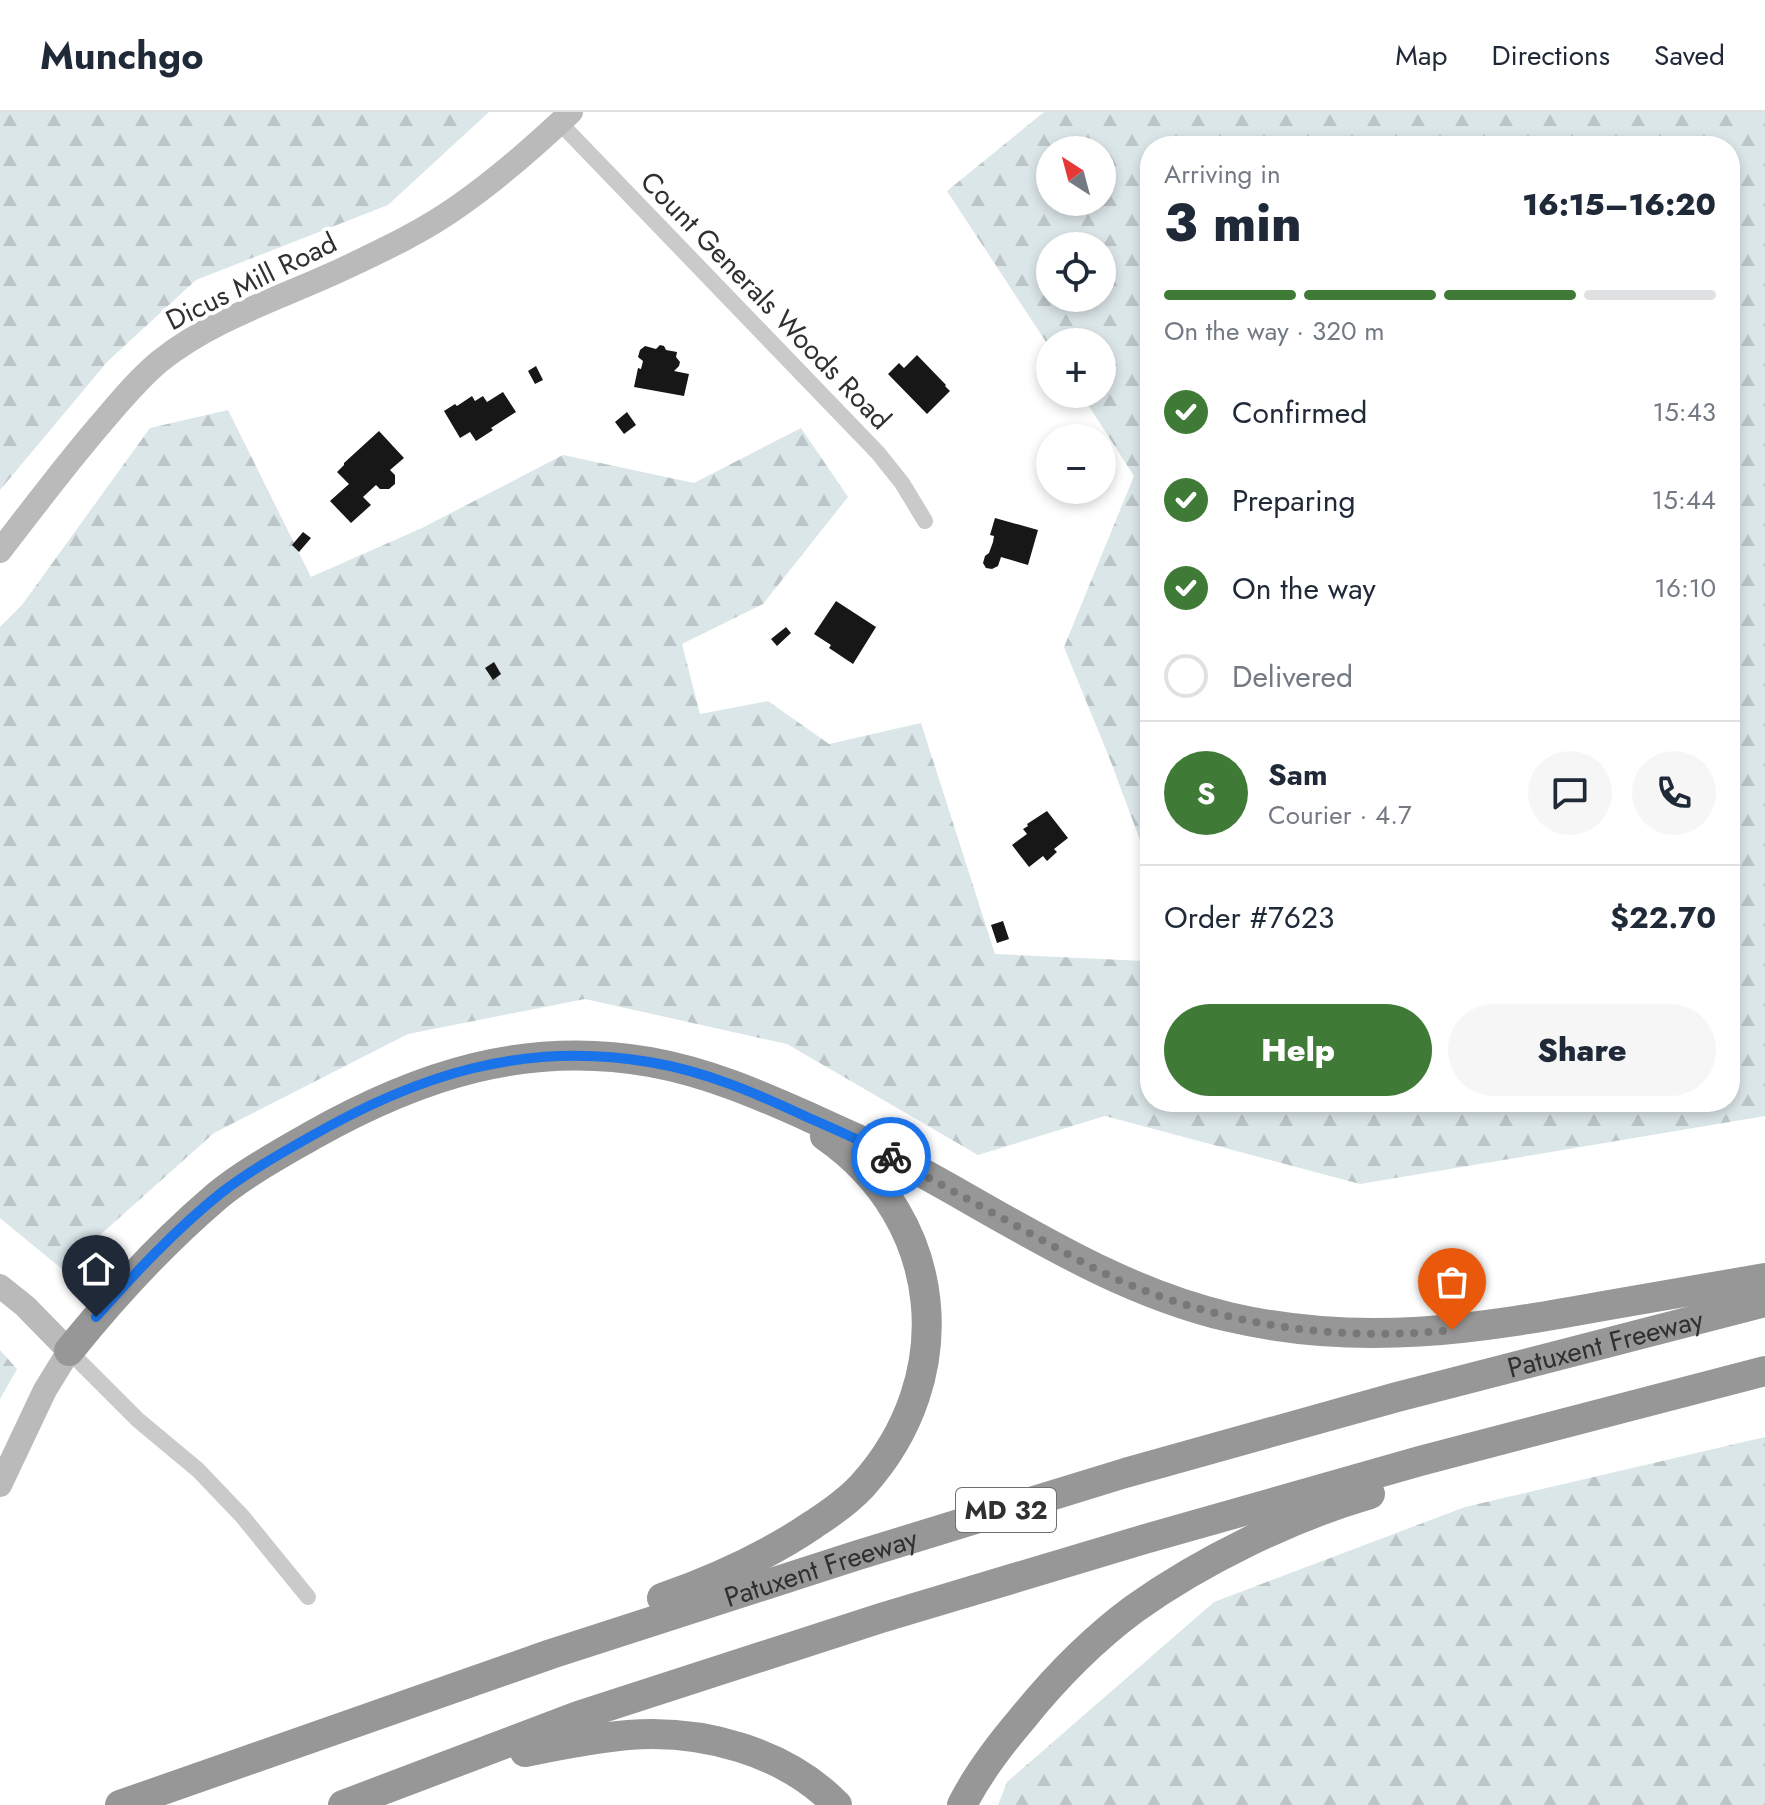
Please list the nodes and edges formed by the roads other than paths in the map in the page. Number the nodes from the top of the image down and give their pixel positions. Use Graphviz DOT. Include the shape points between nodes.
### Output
graph roads {
  1 [pos="566,118"];
  2 [pos="925,521"];
  3 [pos="0,551"];
  4 [pos="777,1103"];
  5 [pos="1765,1278"];
  6 [pos="0,1286"];
  7 [pos="1765,1302"];
  8 [pos="69,1351"];
  9 [pos="1765,1371"];
  10 [pos="1732,1379"];
  11 [pos="0,1485"];
  12 [pos="308,1597"];
  13 [pos="258,1756"];
  14 [pos="348,1803"];
  15 [pos="120,1805"];
  16 [pos="837,1805"];
  17 [pos="962,1805"];
  1 -- 2 [label="street, Count Generals Woods Road" via="878,453"];
  1 -- 3 [label="street, Dicus Mill Road" via="458,207 341,270 206,330 160,362 79,450"];
  4 -- 5 [label="highway" via="868,1144 1122,1281 1173,1301 1281,1328 1389,1334 1445,1331"];
  4 -- 8 [label="highway" via="694,1073 615,1058 520,1058 436,1078 338,1121 221,1193 139,1268"];
  4 -- 13 [label="highway" via="855,1162 879,1188 913,1247 927,1311 927,1340 912,1405 880,1464 835,1510 744,1566 547,1638"];
  6 -- 8 [label="street"];
  7 -- 13 [label="highway, Patuxent Freeway / MD 32" via="1125,1473 551,1654"];
  8 -- 11 [label="street"];
  8 -- 12 [label="street" via="198,1470"];
  9 -- 10 [label="highway, MD 32"];
  10 -- 14 [label="highway, MD 32" via="1420,1461 881,1618 578,1716"];
  10 -- 17 [label="highway" via="1359,1497 1238,1547 1134,1609 1089,1647 1002,1743"];
  13 -- 15 [label="highway, Patuxent Freeway / MD 32"];
  14 -- 16 [label="highway" via="521,1753 630,1734 679,1734 765,1756"];
}
